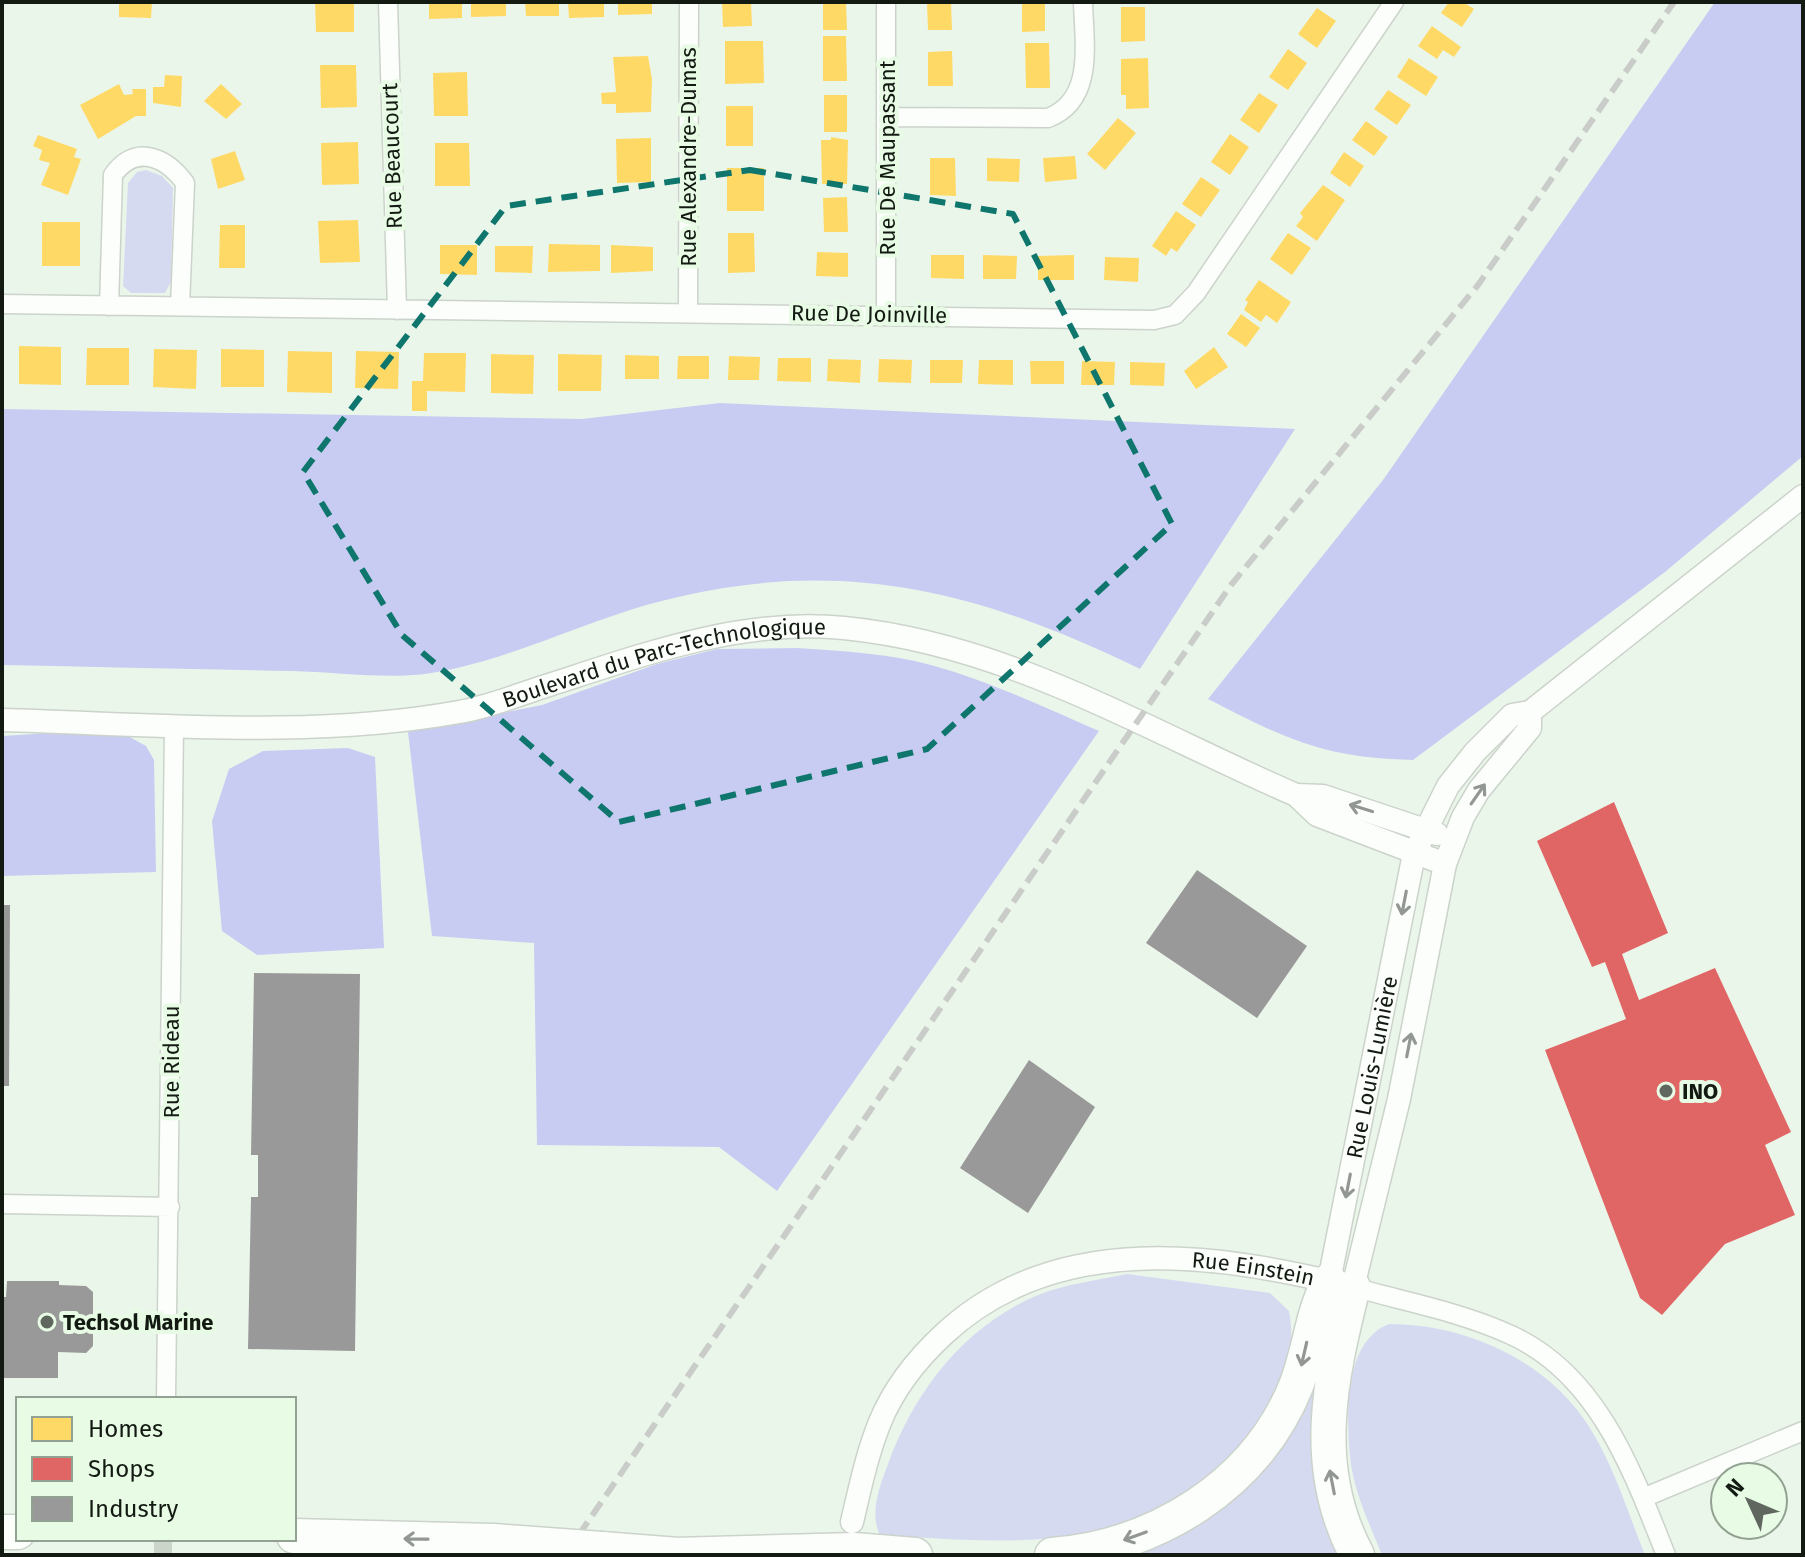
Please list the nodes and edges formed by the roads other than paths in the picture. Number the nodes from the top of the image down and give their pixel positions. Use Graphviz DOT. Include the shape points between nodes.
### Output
graph roads {
  1 [pos="388,2"];
  2 [pos="689,2"];
  3 [pos="886,2"];
  4 [pos="1083,2"];
  5 [pos="1394,2"];
  6 [pos="887,117"];
  7 [pos="2,304"];
  8 [pos="109,306"];
  9 [pos="180,306"];
  10 [pos="397,310"];
  11 [pos="688,311"];
  12 [pos="886,314"];
  13 [pos="1803,496"];
  14 [pos="1530,712"];
  15 [pos="2,720"];
  16 [pos="174,725"];
  17 [pos="1296,795"];
  18 [pos="1424,829"];
  19 [pos="1452,840"];
  20 [pos="1414,854"];
  21 [pos="1445,864"];
  22 [pos="2,1204"];
  23 [pos="170,1207"];
  24 [pos="1341,1284"];
  25 [pos="166,1397"];
  26 [pos="1803,1431"];
  27 [pos="1643,1498"];
  28 [pos="852,1522"];
  29 [pos="296,1536"];
  30 [pos="677,1555"];
  31 [pos="915,1555"];
  32 [pos="1052,1555"];
  33 [pos="1357,1555"];
  34 [pos="1666,1555"];
  1 -- 10 [label="street, Rue Beaucourt"];
  2 -- 11 [label="street, Rue Alexandre-Dumas"];
  3 -- 6 [label="street, Rue De Maupassant"];
  4 -- 6 [label="street" via="1084,69 1080,88 1062,113 1048,118"];
  5 -- 12 [label="street, Rue De Joinville" via="1196,293 1175,315 1154,320"];
  6 -- 12 [label="street, Rue De Maupassant"];
  7 -- 8 [label="street, Rue De Joinville"];
  8 -- 9 [label="street, Rue De Joinville"];
  8 -- 9 [label="street" via="113,175 129,159 146,155 167,163 185,183"];
  9 -- 10 [label="street, Rue De Joinville"];
  10 -- 11 [label="street, Rue De Joinville"];
  11 -- 12 [label="street, Rue De Joinville"];
  13 -- 14 [label="street"];
  14 -- 18 [label="street" via="1512,715 1475,752"];
  19 -- 14 [label="street, one-way" via="1479,790 1530,728"];
  15 -- 16 [label="street, Boulevard du Parc-Technologique"];
  16 -- 17 [label="street, Boulevard du Parc-Technologique" via="397,723 466,711 669,647 739,631 843,628 918,638 1030,672"];
  16 -- 23 [label="street, Rue Rideau"];
  18 -- 17 [label="street, Boulevard du Parc-Technologique, one-way" via="1323,796"];
  17 -- 20 [label="street, Boulevard du Parc-Technologique" via="1317,815"];
  18 -- 19 [label="street, Boulevard du Parc-Technologique"];
  18 -- 20 [label="street"];
  19 -- 21 [label="street"];
  20 -- 21 [label="street, Boulevard du Parc-Technologique"];
  20 -- 24 [label="street, Rue Louis-Lumière, one-way"];
  24 -- 21 [label="street, Rue Louis-Lumière, one-way" via="1399,1099"];
  22 -- 23 [label="street"];
  23 -- 25 [label="street, Rue Rideau"];
  24 -- 27 [label="street, Rue Einstein" via="1451,1312 1534,1348 1567,1375 1600,1414"];
  24 -- 28 [label="street, Rue Einstein" via="1162,1256 1071,1266 996,1295 959,1321 909,1371 880,1421"];
  24 -- 32 [label="highway, one-way" via="1314,1310 1297,1384 1250,1461 1211,1497 1169,1524"];
  33 -- 24 [label="highway, one-way" via="1345,1533 1326,1446"];
  26 -- 27 [label="street"];
  27 -- 34 [label="street, Rue Einstein"];
  30 -- 29 [label="highway, one-way, bridge" via="494,1541"];
  30 -- 31 [label="highway" via="854,1550"];
}
